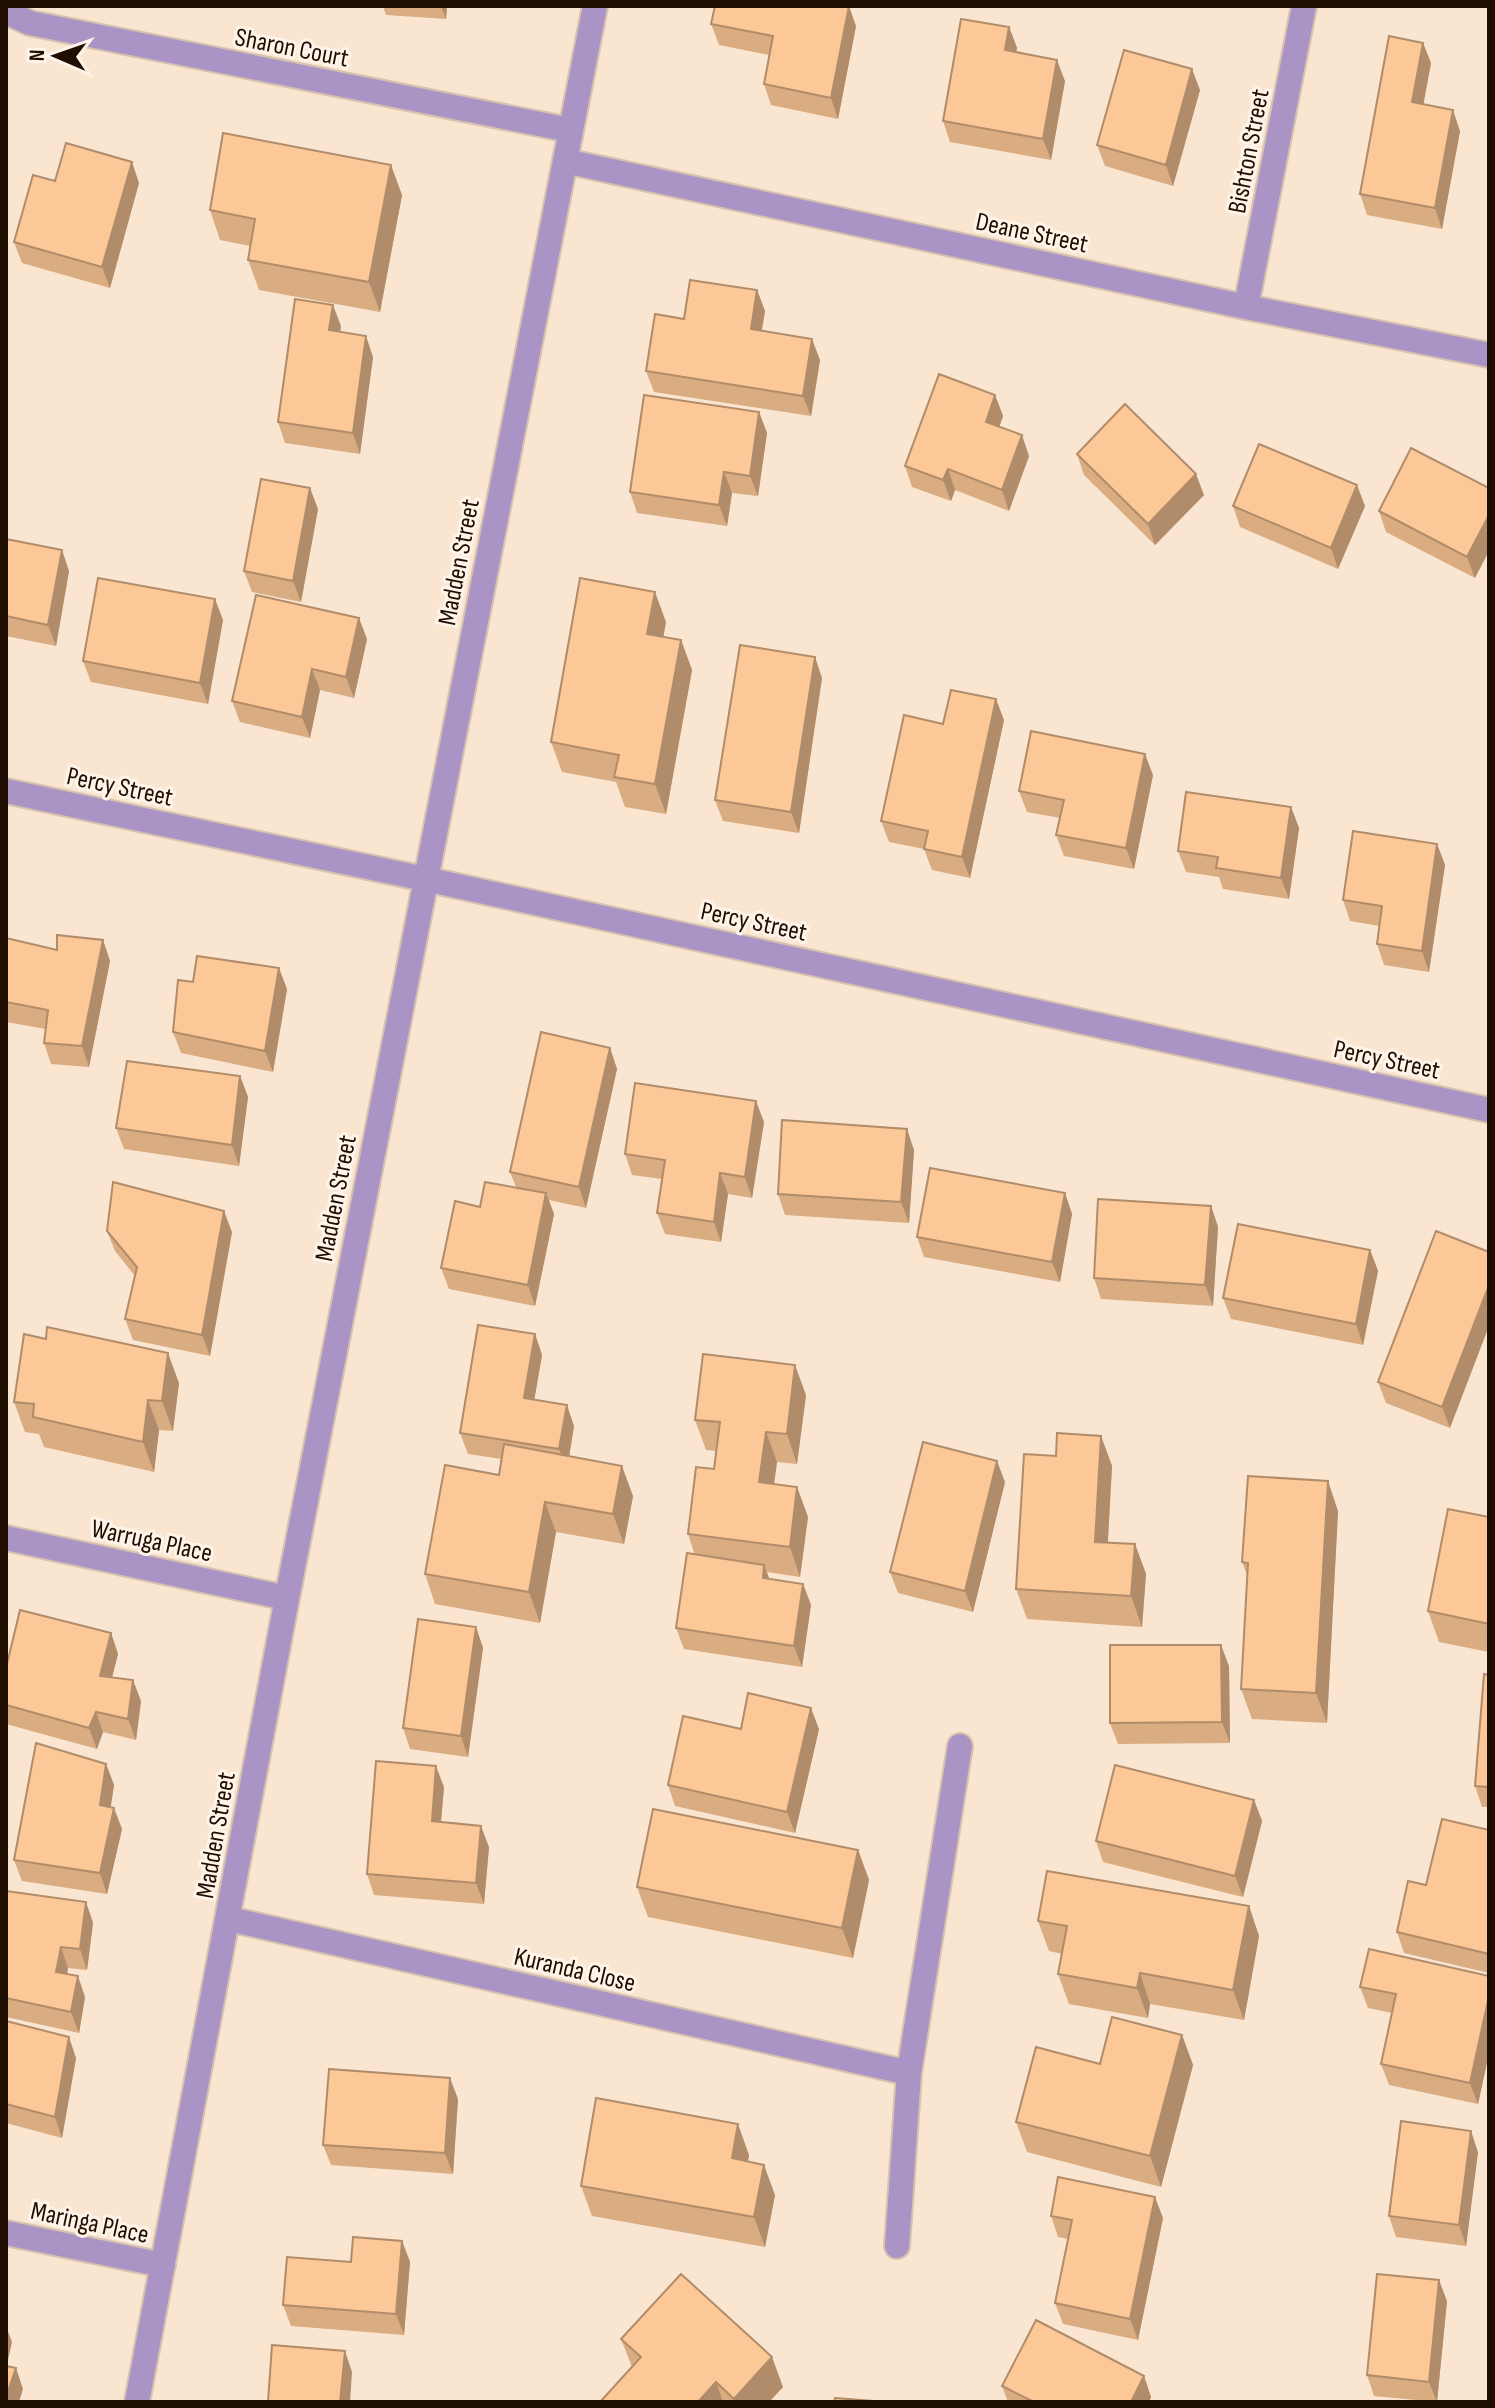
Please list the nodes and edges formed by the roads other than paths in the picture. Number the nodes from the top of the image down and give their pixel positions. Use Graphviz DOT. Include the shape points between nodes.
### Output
graph roads {
  1 [pos="595,6"];
  2 [pos="1304,6"];
  3 [pos="6,12"];
  4 [pos="570,130"];
  5 [pos="565,161"];
  6 [pos="1246,307"];
  7 [pos="1489,355"];
  8 [pos="6,791"];
  9 [pos="425,879"];
  10 [pos="1489,1110"];
  11 [pos="6,1538"];
  12 [pos="287,1598"];
  13 [pos="960,1746"];
  14 [pos="229,1919"];
  15 [pos="909,2073"];
  16 [pos="6,2233"];
  17 [pos="897,2246"];
  18 [pos="163,2265"];
  19 [pos="137,2402"];
  1 -- 4 [label="street, Madden Street"];
  2 -- 6 [label="street, Bishton Street"];
  3 -- 4 [label="street, Sharon Court" via="30,23"];
  4 -- 5 [label="street, Madden Street"];
  5 -- 6 [label="street, Deane Street"];
  5 -- 9 [label="street, Madden Street"];
  6 -- 7 [label="street, Deane Street"];
  8 -- 9 [label="street, Percy Street"];
  9 -- 10 [label="street, Percy Street"];
  9 -- 12 [label="street, Madden Street"];
  11 -- 12 [label="street, Warruga Place"];
  12 -- 14 [label="street, Madden Street"];
  13 -- 15 [label="street"];
  14 -- 15 [label="street, Kuranda Close"];
  14 -- 18 [label="street, Madden Street"];
  15 -- 17 [label="street"];
  16 -- 18 [label="street, Maringa Place"];
  18 -- 19 [label="street, Madden Street"];
}
